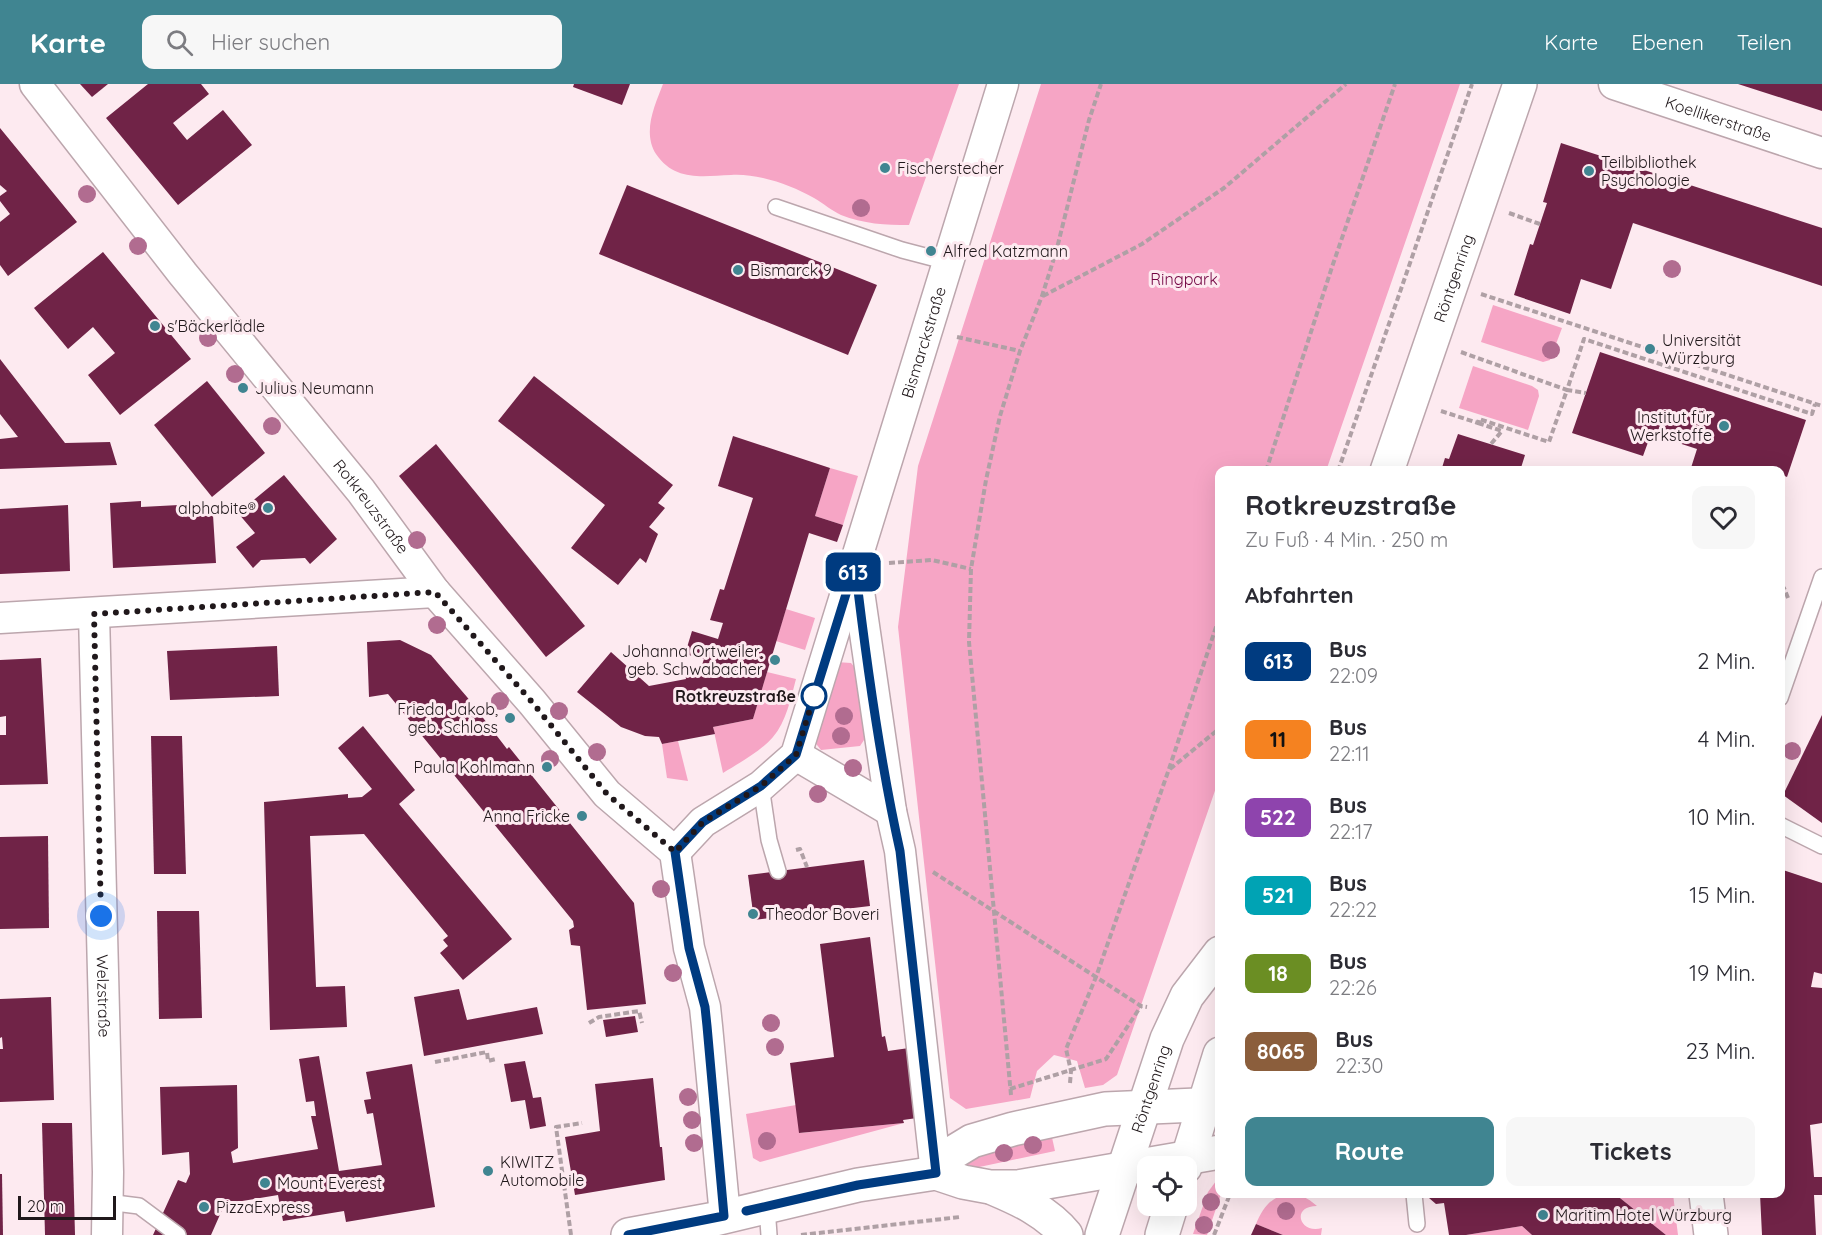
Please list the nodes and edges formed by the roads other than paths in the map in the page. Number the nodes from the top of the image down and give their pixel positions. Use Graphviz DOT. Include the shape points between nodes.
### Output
graph roads {
  1 [pos="35,84"];
  2 [pos="1003,84"];
  3 [pos="1520,84"];
  4 [pos="1614,84"];
  5 [pos="1822,153"];
  6 [pos="776,207"];
  7 [pos="948,262"];
  8 [pos="1389,466"];
  9 [pos="855,565"];
  10 [pos="1822,577"];
  11 [pos="435,592"];
  12 [pos="94,614"];
  13 [pos="0,618"];
  14 [pos="865,642"];
  15 [pos="829,650"];
  16 [pos="1785,684"];
  17 [pos="796,755"];
  18 [pos="761,786"];
  19 [pos="891,812"];
  20 [pos="1785,828"];
  21 [pos="1822,846"];
  22 [pos="675,852"];
  23 [pos="778,871"];
  24 [pos="1215,960"];
  25 [pos="1215,1085"];
  26 [pos="1212,1104"];
  27 [pos="1144,1106"];
  28 [pos="1197,1159"];
  29 [pos="1137,1165"];
  30 [pos="1123,1167"];
  31 [pos="936,1173"];
  32 [pos="990,1187"];
  33 [pos="1415,1198"];
  34 [pos="1706,1198"];
  35 [pos="107,1202"];
  36 [pos="724,1216"];
  37 [pos="1169,1216"];
  38 [pos="768,1221"];
  39 [pos="1418,1224"];
  40 [pos="107,1235"];
  41 [pos="178,1235"];
  42 [pos="628,1235"];
  43 [pos="1065,1235"];
  44 [pos="1102,1235"];
  45 [pos="1162,1235"];
  46 [pos="1711,1235"];
  1 -- 11 [label="street, Rotkreuzstraße" via="183,274 361,491"];
  2 -- 7 [label="street, Bismarckstraße"];
  3 -- 8 [label="main road, Röntgenring"];
  4 -- 5 [label="street, Koellikerstraße"];
  6 -- 7 [label="lane"];
  7 -- 9 [label="street, Bismarckstraße"];
  9 -- 14 [label="street, Bismarckstraße"];
  9 -- 15 [label="street, Bismarckstraße"];
  10 -- 16 [label="lane"];
  11 -- 12 [label="street"];
  11 -- 22 [label="street, Rotkreuzstraße" via="607,794"];
  12 -- 13 [label="street"];
  12 -- 35 [label="street, Welzstraße"];
  14 -- 15 [label="street" via="849,650"];
  14 -- 19 [label="street, Bismarckstraße"];
  15 -- 17 [label="street, Bismarckstraße"];
  17 -- 18 [label="street"];
  17 -- 19 [label="street"];
  18 -- 22 [label="street" via="703,822"];
  18 -- 23 [label="lane" via="768,840"];
  19 -- 31 [label="street, Bismarckstraße" via="900,851"];
  20 -- 21 [label="lane"];
  22 -- 36 [label="street" via="689,948 706,1017"];
  24 -- 27 [label="main road, Röntgenring" via="1177,1014"];
  25 -- 26 [label="main road"];
  26 -- 27 [label="main road"];
  26 -- 28 [label="main road"];
  27 -- 30 [label="main road, Röntgenring"];
  27 -- 31 [label="main road" via="1068,1116 972,1141 950,1155"];
  29 -- 30 [label="main road"];
  30 -- 32 [label="main road" via="1044,1183"];
  30 -- 44 [label="main road, Röntgenring"];
  31 -- 32 [label="main road"];
  31 -- 38 [label="main road" via="858,1185"];
  32 -- 43 [label="main road" via="1041,1212"];
  33 -- 39 [label="lane"];
  34 -- 46 [label="main road"];
  35 -- 40 [label="street, Welzstraße"];
  35 -- 41 [label="lane" via="139,1206"];
  36 -- 38 [label="main road"];
  36 -- 42 [label="main road"];
  37 -- 45 [label="main road"];
}
